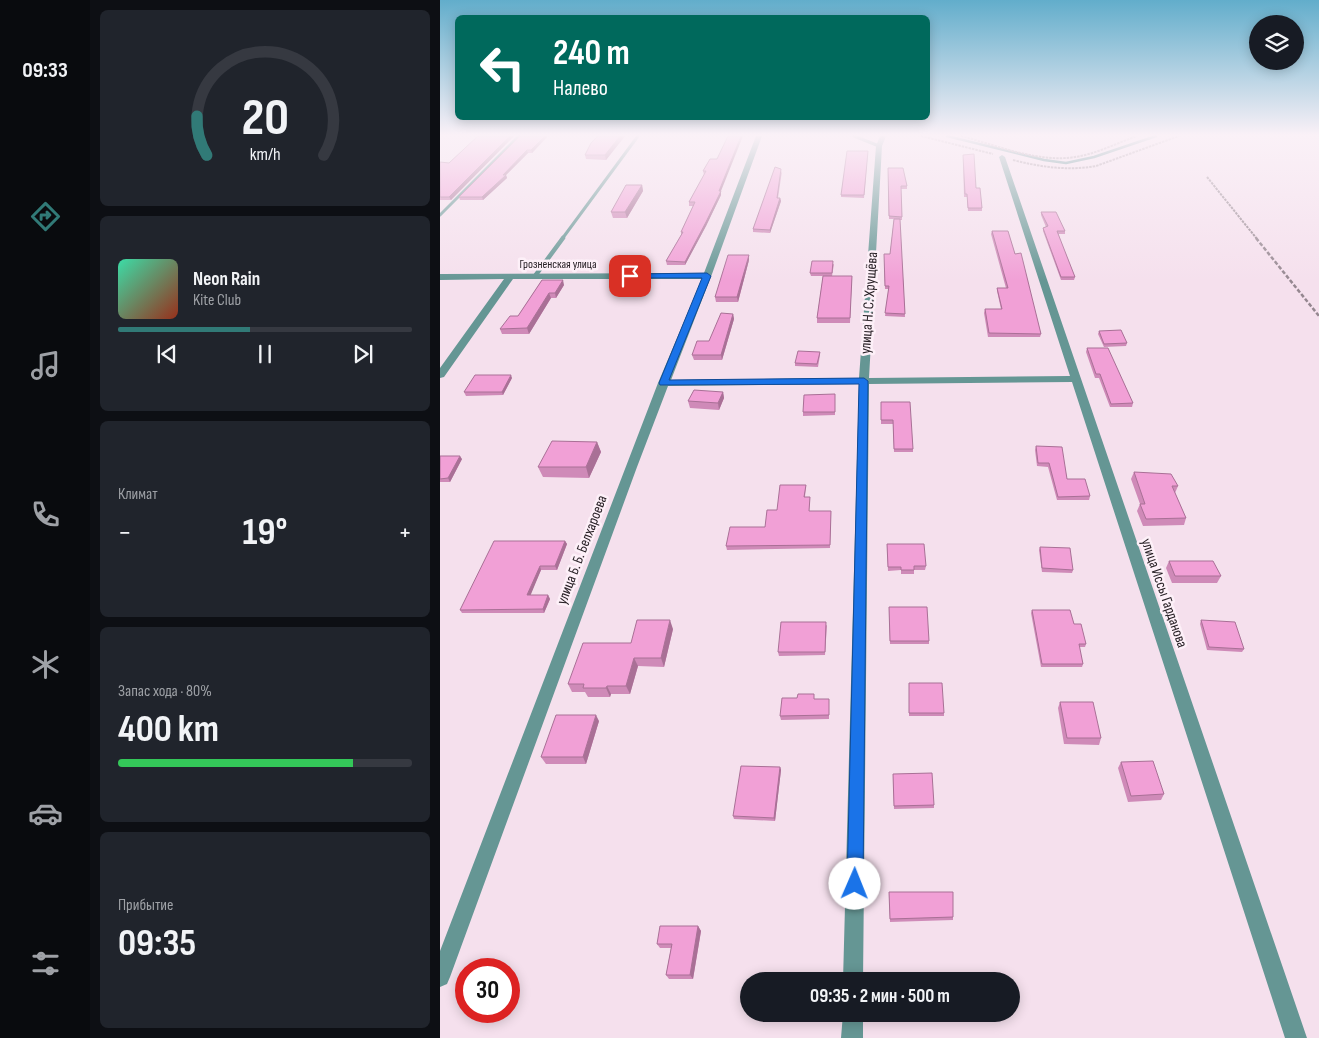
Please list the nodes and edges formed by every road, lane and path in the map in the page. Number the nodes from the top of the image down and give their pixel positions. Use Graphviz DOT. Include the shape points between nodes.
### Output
graph roads {
  1 [pos="471,184"];
  2 [pos="602,184"];
  3 [pos="741,184"];
  4 [pos="878,184"];
  5 [pos="1011,184"];
  6 [pos="1213,184"];
  7 [pos="440,215"];
  8 [pos="535,276"];
  9 [pos="707,276"];
  10 [pos="440,277"];
  11 [pos="510,277"];
  12 [pos="1319,316"];
  13 [pos="440,375"];
  14 [pos="1075,379"];
  15 [pos="864,381"];
  16 [pos="663,383"];
  17 [pos="853,972"];
  18 [pos="440,978"];
  19 [pos="853,1022"];
  20 [pos="852,1038"];
  21 [pos="1296,1038"];
  1 -- 7 [label="lane"];
  2 -- 8 [label="lane"];
  3 -- 9 [label="street, улица Б. Б. Белхароева"];
  4 -- 15 [label="street, улица Н. С. Хрущёва"];
  5 -- 14 [label="street, улица Иссы Гарданова"];
  6 -- 12 [label="path"];
  8 -- 9 [label="street, Грозненская улица"];
  8 -- 11 [label="street, Грозненская улица"];
  9 -- 16 [label="street, улица Б. Б. Белхароева"];
  10 -- 11 [label="street, Грозненская улица"];
  11 -- 13 [label="street"];
  14 -- 15 [label="street"];
  14 -- 21 [label="street, улица Иссы Гарданова"];
  15 -- 16 [label="street"];
  15 -- 17 [label="street, улица Н. С. Хрущёва"];
  16 -- 18 [label="street, улица Б. Б. Белхароева"];
  19 -- 20 [label="street"];
}
